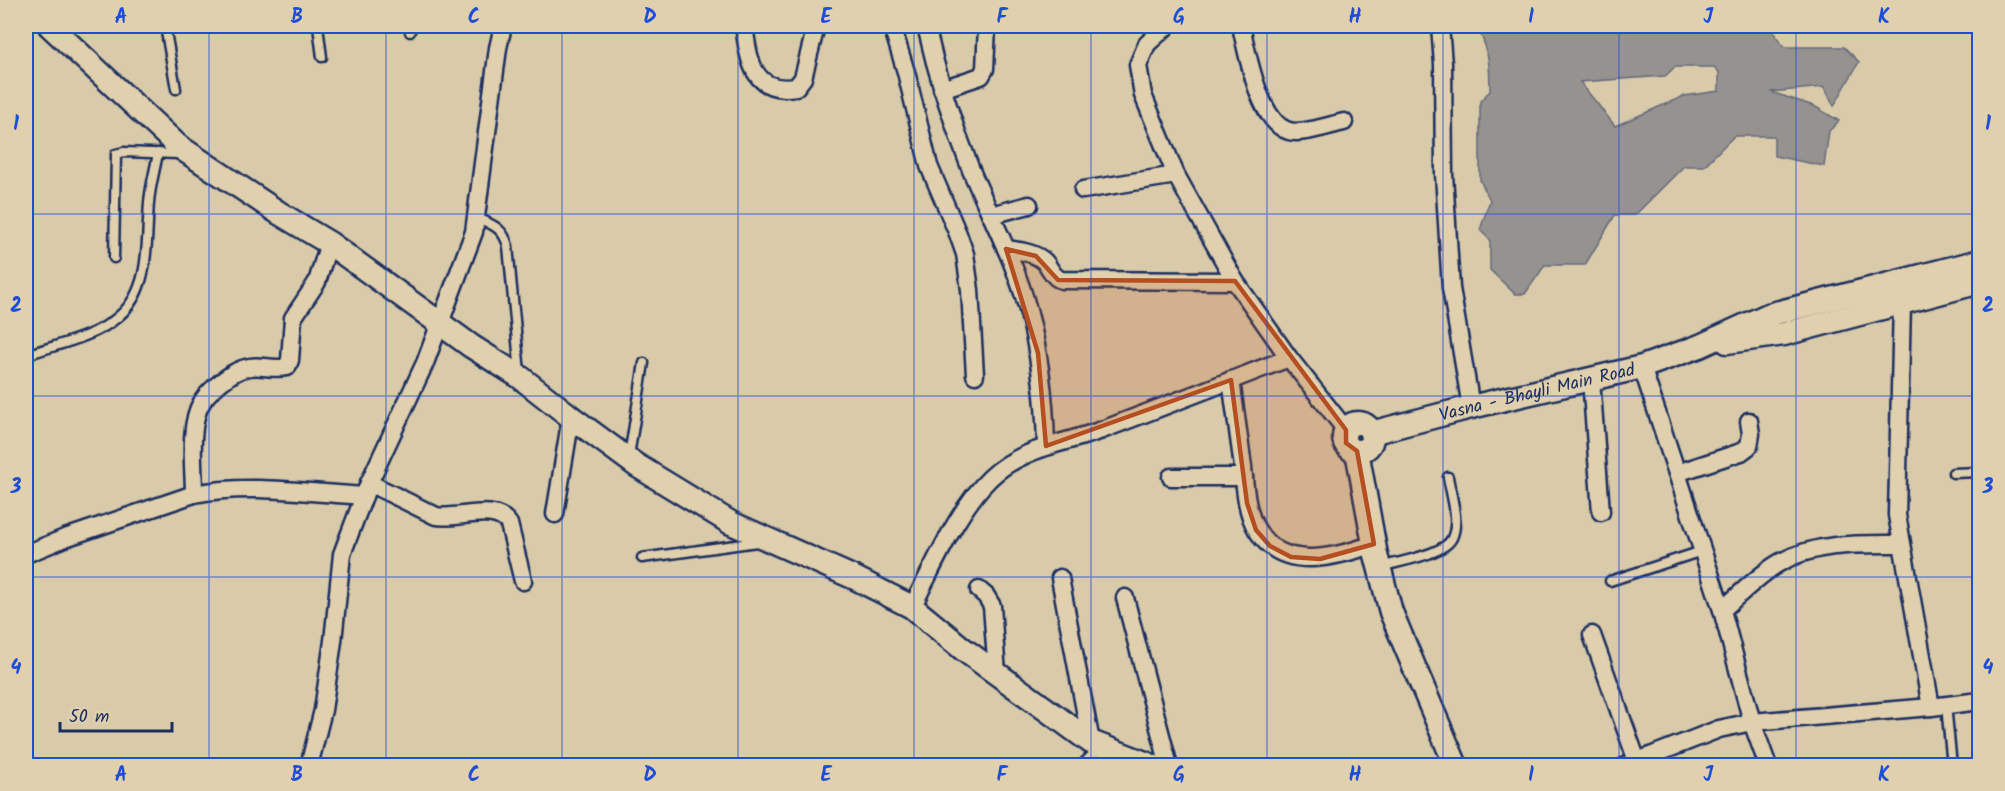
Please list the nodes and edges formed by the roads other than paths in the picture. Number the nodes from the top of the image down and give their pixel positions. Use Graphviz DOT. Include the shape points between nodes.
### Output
graph roads {
  1 [pos="50,26"];
  2 [pos="165,26"];
  3 [pos="318,26"];
  4 [pos="503,26"];
  5 [pos="744,26"];
  6 [pos="816,26"];
  7 [pos="892,26"];
  8 [pos="926,26"];
  9 [pos="987,26"];
  10 [pos="1167,26"];
  11 [pos="1241,26"];
  12 [pos="1440,26"];
  13 [pos="322,57"];
  14 [pos="176,89"];
  15 [pos="942,89"];
  16 [pos="1344,122"];
  17 [pos="158,153"];
  18 [pos="191,154"];
  19 [pos="1176,175"];
  20 [pos="1083,190"];
  21 [pos="1029,205"];
  22 [pos="991,215"];
  23 [pos="476,217"];
  24 [pos="329,243"];
  25 [pos="1006,249"];
  26 [pos="114,258"];
  27 [pos="1980,261"];
  28 [pos="1235,281"];
  29 [pos="1980,282"];
  30 [pos="1902,303"];
  31 [pos="440,323"];
  32 [pos="1700,346"];
  33 [pos="26,355"];
  34 [pos="1289,358"];
  35 [pos="644,363"];
  36 [pos="1642,367"];
  37 [pos="975,375"];
  38 [pos="520,377"];
  39 [pos="1591,379"];
  40 [pos="1231,380"];
  41 [pos="1471,407"];
  42 [pos="571,417"];
  43 [pos="1749,421"];
  44 [pos="1346,430"];
  45 [pos="1371,433"];
  46 [pos="1046,446"];
  47 [pos="1356,451"];
  48 [pos="628,459"];
  49 [pos="1980,472"];
  50 [pos="1677,473"];
  51 [pos="1953,473"];
  52 [pos="1171,477"];
  53 [pos="1244,477"];
  54 [pos="1448,477"];
  55 [pos="366,490"];
  56 [pos="194,494"];
  57 [pos="1601,512"];
  58 [pos="555,514"];
  59 [pos="767,540"];
  60 [pos="1901,544"];
  61 [pos="1702,551"];
  62 [pos="26,554"];
  63 [pos="1378,555"];
  64 [pos="642,558"];
  65 [pos="1060,578"];
  66 [pos="1610,581"];
  67 [pos="523,582"];
  68 [pos="979,590"];
  69 [pos="1125,598"];
  70 [pos="912,607"];
  71 [pos="1722,610"];
  72 [pos="1592,635"];
  73 [pos="997,674"];
  74 [pos="1980,701"];
  75 [pos="1938,706"];
  76 [pos="1752,722"];
  77 [pos="1096,744"];
  78 [pos="1631,763"];
  79 [pos="309,765"];
  80 [pos="1081,765"];
  81 [pos="1152,765"];
  82 [pos="1169,765"];
  83 [pos="1465,765"];
  84 [pos="1768,765"];
  85 [pos="1952,765"];
  1 -- 18 [label="street"];
  2 -- 14 [label="lane"];
  3 -- 13 [label="lane"];
  4 -- 23 [label="street"];
  5 -- 6 [label="street" via="754,72 780,89 796,87 802,78"];
  7 -- 37 [label="street" via="929,166 965,254"];
  8 -- 15 [label="street"];
  9 -- 15 [label="street" via="985,69 981,76"];
  10 -- 19 [label="street" via="1147,44 1138,65 1143,95"];
  11 -- 16 [label="street" via="1260,100 1280,126 1298,132"];
  12 -- 41 [label="street" via="1451,288"];
  15 -- 22 [label="street"];
  17 -- 18 [label="lane"];
  17 -- 26 [label="lane" via="116,154"];
  17 -- 33 [label="lane" via="143,273 129,306 118,318 90,333"];
  18 -- 24 [label="street"];
  19 -- 20 [label="street"];
  19 -- 28 [label="street"];
  21 -- 22 [label="street"];
  22 -- 25 [label="street"];
  23 -- 31 [label="street"];
  23 -- 38 [label="lane" via="499,228 506,236"];
  24 -- 31 [label="street"];
  24 -- 56 [label="street" via="317,282 293,318 286,367 235,371 202,400 195,419"];
  25 -- 28 [label="street" via="1036,256 1062,280"];
  25 -- 46 [label="street" via="1028,310 1038,353"];
  27 -- 32 [label="street, Vasna - Bhayli Main Road" via="1768,315"];
  28 -- 34 [label="street"];
  29 -- 30 [label="street, Vasna - Bhayli Main Road"];
  30 -- 32 [label="street, Vasna - Bhayli Main Road" via="1784,334"];
  30 -- 60 [label="street" via="1897,492"];
  31 -- 38 [label="street"];
  31 -- 55 [label="street"];
  32 -- 36 [label="street, Vasna - Bhayli Main Road"];
  34 -- 40 [label="street"];
  34 -- 44 [label="street"];
  35 -- 48 [label="lane"];
  36 -- 39 [label="street, Vasna - Bhayli Main Road"];
  36 -- 50 [label="street"];
  38 -- 42 [label="street"];
  39 -- 41 [label="street, Vasna - Bhayli Main Road"];
  39 -- 57 [label="street"];
  40 -- 46 [label="street" via="1098,431"];
  40 -- 53 [label="street"];
  41 -- 45 [label="street, Vasna - Bhayli Main Road"];
  42 -- 48 [label="street"];
  42 -- 58 [label="street"];
  43 -- 50 [label="street" via="1749,446 1741,452"];
  44 -- 45 [label="street" via="1358,423"];
  44 -- 47 [label="street" via="1344,439"];
  45 -- 47 [label="street" via="1369,446"];
  46 -- 70 [label="street" via="1017,459 974,495"];
  47 -- 63 [label="street"];
  48 -- 59 [label="street" via="731,523"];
  49 -- 51 [label="lane"];
  50 -- 61 [label="street"];
  52 -- 53 [label="street"];
  53 -- 63 [label="street" via="1247,503 1257,530 1270,546 1291,556 1320,559 1350,553"];
  54 -- 63 [label="lane" via="1454,526 1446,546 1421,556"];
  55 -- 56 [label="street" via="221,490"];
  55 -- 67 [label="street" via="436,516 488,513 505,517"];
  55 -- 79 [label="street" via="342,554 323,710"];
  56 -- 62 [label="street"];
  59 -- 64 [label="lane"];
  59 -- 70 [label="street"];
  60 -- 71 [label="street" via="1854,544 1803,551 1777,564"];
  60 -- 75 [label="street"];
  61 -- 66 [label="lane"];
  61 -- 71 [label="street"];
  63 -- 83 [label="street" via="1391,612"];
  65 -- 77 [label="street"];
  68 -- 73 [label="street" via="992,606"];
  69 -- 82 [label="street"];
  70 -- 73 [label="street"];
  71 -- 76 [label="street"];
  72 -- 78 [label="street"];
  73 -- 77 [label="street"];
  74 -- 75 [label="street"];
  75 -- 76 [label="street"];
  75 -- 85 [label="lane"];
  76 -- 78 [label="street" via="1719,729"];
  76 -- 84 [label="street"];
  77 -- 80 [label="lane"];
  77 -- 81 [label="street"];
}
